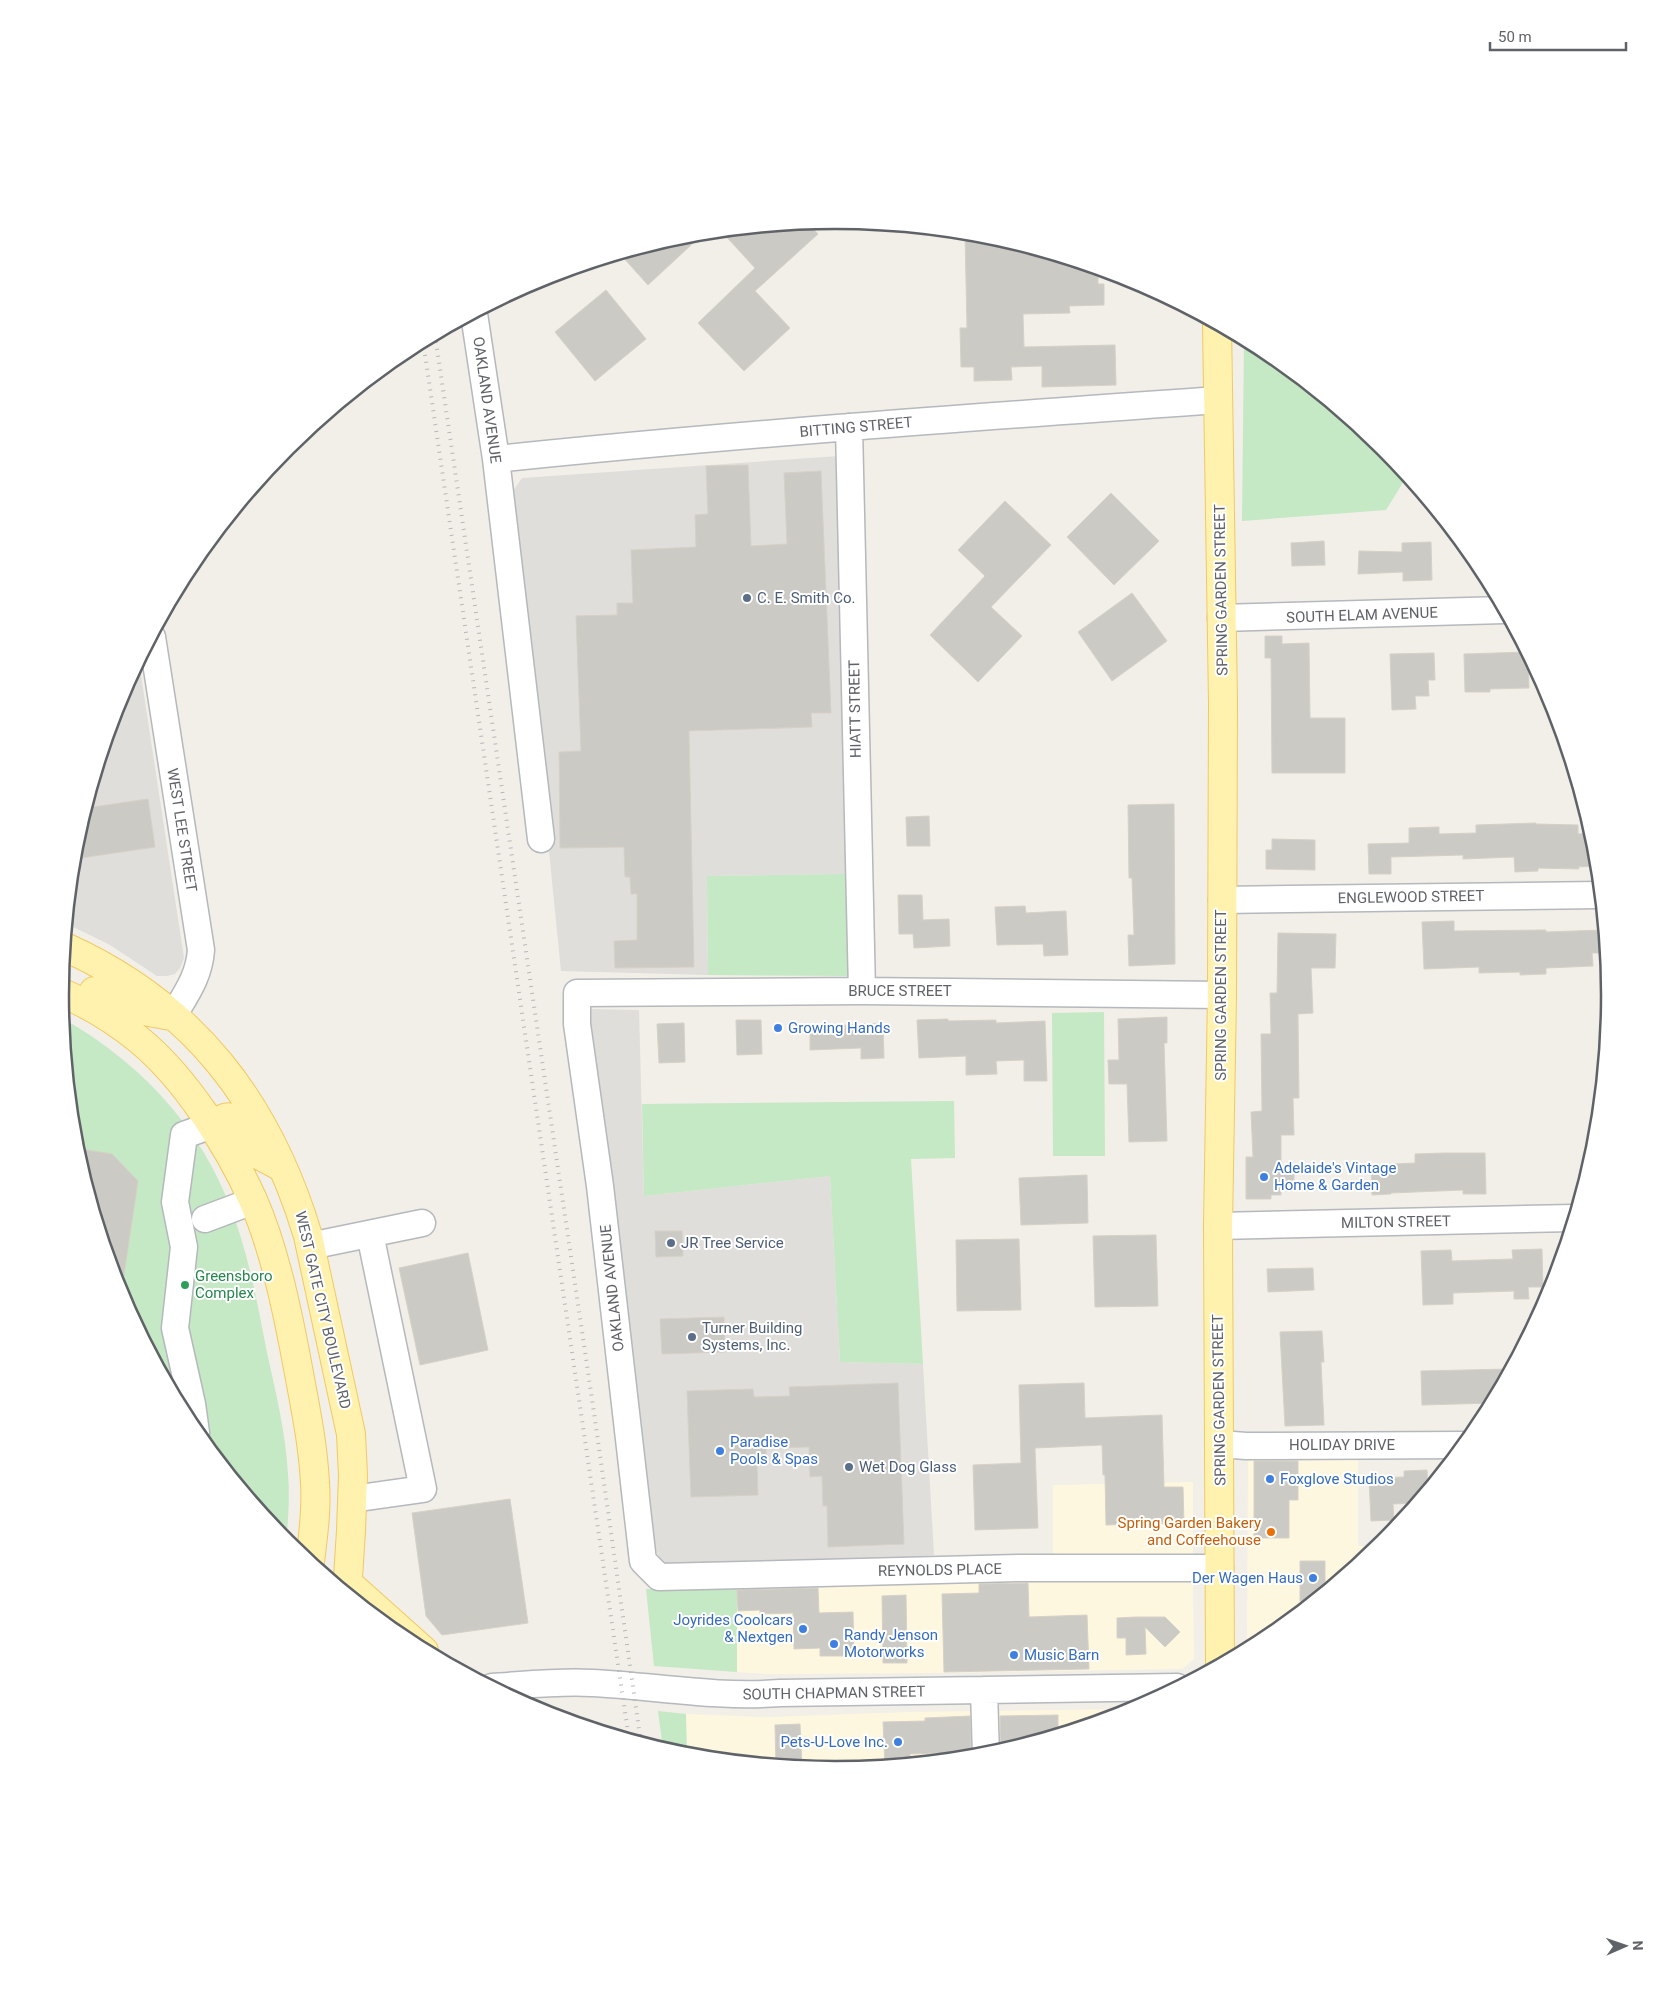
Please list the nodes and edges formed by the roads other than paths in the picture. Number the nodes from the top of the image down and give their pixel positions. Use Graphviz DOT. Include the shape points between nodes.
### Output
graph roads {
  1 [pos="475,320"];
  2 [pos="1217,331"];
  3 [pos="1217,400"];
  4 [pos="849,427"];
  5 [pos="496,459"];
  6 [pos="1498,610"];
  7 [pos="1221,618"];
  8 [pos="153,646"];
  9 [pos="541,839"];
  10 [pos="1595,895"];
  11 [pos="1222,900"];
  12 [pos="70,949"];
  13 [pos="69,986"];
  14 [pos="862,990"];
  15 [pos="577,993"];
  16 [pos="1222,995"];
  17 [pos="69,996"];
  18 [pos="173,1016"];
  19 [pos="212,1125"];
  20 [pos="283,1168"];
  21 [pos="253,1201"];
  22 [pos="1568,1218"];
  23 [pos="205,1219"];
  24 [pos="422,1223"];
  25 [pos="1218,1226"];
  26 [pos="370,1234"];
  27 [pos="310,1246"];
  28 [pos="193,1414"];
  29 [pos="1220,1444"];
  30 [pos="1456,1444"];
  31 [pos="352,1499"];
  32 [pos="311,1554"];
  33 [pos="1220,1568"];
  34 [pos="659,1577"];
  35 [pos="347,1586"];
  36 [pos="1220,1658"];
  37 [pos="502,1686"];
  38 [pos="1162,1688"];
  39 [pos="984,1690"];
  40 [pos="986,1747"];
  1 -- 5 [label="street, OAKLAND AVENUE"];
  2 -- 3 [label="main road, SPRING GARDEN STREET"];
  3 -- 4 [label="street, BITTING STREET"];
  3 -- 7 [label="main road, SPRING GARDEN STREET"];
  4 -- 5 [label="street, BITTING STREET"];
  4 -- 14 [label="street, HIATT STREET"];
  5 -- 9 [label="street, OAKLAND AVENUE"];
  6 -- 7 [label="street, SOUTH ELAM AVENUE"];
  7 -- 11 [label="main road, SPRING GARDEN STREET"];
  8 -- 18 [label="street, WEST LEE STREET" via="201,950 196,977"];
  10 -- 11 [label="street, ENGLEWOOD STREET"];
  11 -- 16 [label="main road, SPRING GARDEN STREET"];
  12 -- 18 [label="main road, WEST GATE CITY BOULEVARD" via="110,969"];
  13 -- 18 [label="main road" via="90,990 127,1008"];
  14 -- 15 [label="street, BRUCE STREET"];
  14 -- 16 [label="street, BRUCE STREET"];
  15 -- 34 [label="street, OAKLAND AVENUE" via="577,1024 598,1169 643,1561"];
  16 -- 25 [label="main road, SPRING GARDEN STREET"];
  17 -- 19 [label="main road" via="138,1039 179,1080"];
  18 -- 20 [label="main road, WEST GATE CITY BOULEVARD" via="214,1056 239,1087 269,1136"];
  19 -- 20 [label="main road" via="226,1116 233,1117 255,1153"];
  19 -- 21 [label="main road"];
  19 -- 28 [label="street" via="184,1135 176,1202 184,1247 175,1328"];
  20 -- 27 [label="main road, WEST GATE CITY BOULEVARD" via="299,1206"];
  21 -- 23 [label="street"];
  21 -- 32 [label="main road" via="272,1255 294,1344 309,1427 315,1485"];
  22 -- 25 [label="street, MILTON STREET"];
  24 -- 26 [label="street"];
  25 -- 29 [label="main road, SPRING GARDEN STREET"];
  26 -- 27 [label="street"];
  26 -- 31 [label="street" via="424,1488"];
  27 -- 31 [label="main road, WEST GATE CITY BOULEVARD" via="351,1434"];
  29 -- 30 [label="street, HOLIDAY DRIVE"];
  29 -- 33 [label="main road, SPRING GARDEN STREET"];
  31 -- 35 [label="main road, WEST GATE CITY BOULEVARD"];
  33 -- 34 [label="street, REYNOLDS PLACE" via="1020,1568"];
  33 -- 36 [label="main road, SPRING GARDEN STREET"];
  37 -- 39 [label="street, SOUTH CHAPMAN STREET" via="589,1682 736,1695"];
  38 -- 39 [label="street, SOUTH CHAPMAN STREET"];
  39 -- 40 [label="street"];
}
